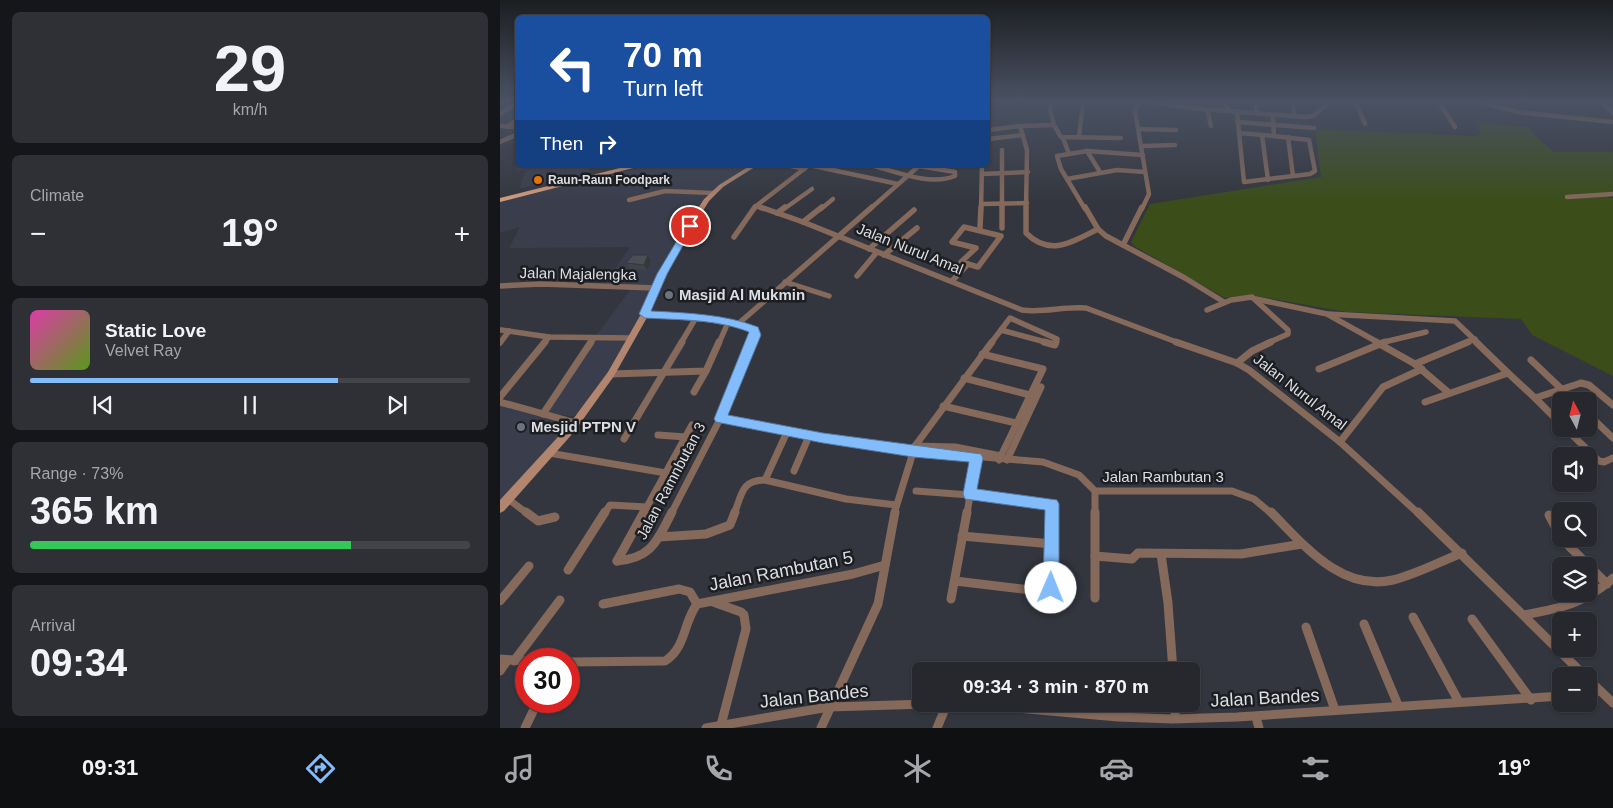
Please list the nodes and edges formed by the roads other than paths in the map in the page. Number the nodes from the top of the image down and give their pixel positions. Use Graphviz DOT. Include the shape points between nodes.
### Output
graph roads {
  1 [pos="515,135"];
  2 [pos="1023,135"];
  3 [pos="1058,135"];
  4 [pos="1139,135"];
  5 [pos="1239,135"];
  6 [pos="1262,135"];
  7 [pos="1274,136"];
  8 [pos="1079,137"];
  9 [pos="1288,137"];
  10 [pos="1063,138"];
  11 [pos="1121,138"];
  12 [pos="990,139"];
  13 [pos="500,142"];
  14 [pos="1175,145"];
  15 [pos="1142,146"];
  16 [pos="1002,150"];
  17 [pos="1087,151"];
  18 [pos="1069,154"];
  19 [pos="1142,155"];
  20 [pos="625,167"];
  21 [pos="753,167"];
  22 [pos="795,167"];
  23 [pos="806,167"];
  24 [pos="818,167"];
  25 [pos="878,167"];
  26 [pos="919,167"];
  27 [pos="926,167"];
  28 [pos="956,167"];
  29 [pos="982,167"];
  30 [pos="804,169"];
  31 [pos="955,172"];
  32 [pos="1028,172"];
  33 [pos="1100,172"];
  34 [pos="1146,172"];
  35 [pos="1002,173"];
  36 [pos="982,174"];
  37 [pos="908,176"];
  38 [pos="1293,176"];
  39 [pos="1067,179"];
  40 [pos="1268,180"];
  41 [pos="898,184"];
  42 [pos="812,189"];
  43 [pos="713,193"];
  44 [pos="1613,194"];
  45 [pos="500,195"];
  46 [pos="1567,197"];
  47 [pos="833,199"];
  48 [pos="500,200"];
  49 [pos="629,200"];
  50 [pos="1003,203"];
  51 [pos="1027,203"];
  52 [pos="981,204"];
  53 [pos="756,206"];
  54 [pos="914,210"];
  55 [pos="777,213"];
  56 [pos="803,222"];
  57 [pos="980,227"];
  58 [pos="917,228"];
  59 [pos="1002,228"];
  60 [pos="1098,229"];
  61 [pos="734,237"];
  62 [pos="838,237"];
  63 [pos="1123,245"];
  64 [pos="869,248"];
  65 [pos="976,248"];
  66 [pos="989,252"];
  67 [pos="881,253"];
  68 [pos="968,264"];
  69 [pos="857,276"];
  70 [pos="952,281"];
  71 [pos="785,282"];
  72 [pos="500,286"];
  73 [pos="655,288"];
  74 [pos="829,296"];
  75 [pos="1256,299"];
  76 [pos="1224,302"];
  77 [pos="1207,310"];
  78 [pos="645,314"];
  79 [pos="1327,314"];
  80 [pos="694,321"];
  81 [pos="738,324"];
  82 [pos="726,327"];
  83 [pos="501,330"];
  84 [pos="1001,330"];
  85 [pos="509,331"];
  86 [pos="1426,332"];
  87 [pos="549,337"];
  88 [pos="594,338"];
  89 [pos="631,338"];
  90 [pos="1475,339"];
  91 [pos="500,343"];
  92 [pos="1377,344"];
  93 [pos="982,354"];
  94 [pos="1531,360"];
  95 [pos="1237,363"];
  96 [pos="1415,364"];
  97 [pos="1320,368"];
  98 [pos="1422,369"];
  99 [pos="706,371"];
  100 [pos="665,372"];
  101 [pos="1508,373"];
  102 [pos="611,374"];
  103 [pos="964,378"];
  104 [pos="1041,387"];
  105 [pos="1562,390"];
  106 [pos="694,392"];
  107 [pos="1449,393"];
  108 [pos="1030,395"];
  109 [pos="500,397"];
  110 [pos="1535,398"];
  111 [pos="500,402"];
  112 [pos="1425,402"];
  113 [pos="1613,405"];
  114 [pos="943,406"];
  115 [pos="543,414"];
  116 [pos="1552,415"];
  117 [pos="720,419"];
  118 [pos="576,423"];
  119 [pos="1016,423"];
  120 [pos="1598,424"];
  121 [pos="692,425"];
  122 [pos="788,432"];
  123 [pos="658,435"];
  124 [pos="809,436"];
  125 [pos="686,437"];
  126 [pos="1575,438"];
  127 [pos="1613,438"];
  128 [pos="624,439"];
  129 [pos="1340,442"];
  130 [pos="914,449"];
  131 [pos="549,453"];
  132 [pos="977,458"];
  133 [pos="1002,459"];
  134 [pos="1610,460"];
  135 [pos="1613,467"];
  136 [pos="794,471"];
  137 [pos="666,473"];
  138 [pos="765,480"];
  139 [pos="916,491"];
  140 [pos="1094,491"];
  141 [pos="970,494"];
  142 [pos="508,499"];
  143 [pos="896,505"];
  144 [pos="647,506"];
  145 [pos="500,508"];
  146 [pos="1549,516"];
  147 [pos="555,517"];
  148 [pos="1552,521"];
  149 [pos="962,536"];
  150 [pos="659,537"];
  151 [pos="1052,544"];
  152 [pos="1302,544"];
  153 [pos="1572,547"];
  154 [pos="1462,553"];
  155 [pos="1161,554"];
  156 [pos="1095,556"];
  157 [pos="884,565"];
  158 [pos="529,566"];
  159 [pos="568,570"];
  160 [pos="1610,581"];
  161 [pos="955,582"];
  162 [pos="1095,598"];
  163 [pos="952,599"];
  164 [pos="560,600"];
  165 [pos="500,601"];
  166 [pos="712,602"];
  167 [pos="603,604"];
  168 [pos="697,604"];
  169 [pos="1524,615"];
  170 [pos="1413,617"];
  171 [pos="1472,619"];
  172 [pos="1364,624"];
  173 [pos="1306,626"];
  174 [pos="507,660"];
  175 [pos="580,662"];
  176 [pos="1173,662"];
  177 [pos="1576,667"];
  178 [pos="500,671"];
  179 [pos="1599,691"];
  180 [pos="1552,697"];
  181 [pos="1531,700"];
  182 [pos="1459,702"];
  183 [pos="1613,702"];
  184 [pos="912,705"];
  185 [pos="1398,705"];
  186 [pos="829,708"];
  187 [pos="1335,710"];
  188 [pos="944,712"];
  189 [pos="1074,712"];
  190 [pos="1175,712"];
  191 [pos="533,713"];
  192 [pos="1256,717"];
  193 [pos="1175,718"];
  194 [pos="721,725"];
  195 [pos="526,728"];
  196 [pos="706,728"];
  197 [pos="822,728"];
  198 [pos="937,728"];
  199 [pos="1259,728"];
  1 -- 13 [label="street"];
  2 -- 12 [label="street"];
  2 -- 32 [label="street"];
  3 -- 10 [label="street"];
  4 -- 15 [label="street"];
  5 -- 40 [label="street" via="1242,180 1247,183"];
  6 -- 7 [label="street"];
  6 -- 40 [label="street"];
  7 -- 9 [label="street"];
  8 -- 10 [label="street"];
  8 -- 11 [label="street"];
  9 -- 38 [label="street"];
  9 -- 38 [label="street" via="1309,140 1316,168 1312,173"];
  10 -- 18 [label="street"];
  14 -- 15 [label="street"];
  15 -- 19 [label="street"];
  16 -- 35 [label="street"];
  17 -- 18 [label="street"];
  17 -- 19 [label="street"];
  17 -- 33 [label="street"];
  18 -- 39 [label="street" via="1056,158"];
  19 -- 34 [label="street"];
  20 -- 45 [label="main road"];
  20 -- 48 [label="main road"];
  21 -- 43 [label="main road"];
  22 -- 30 [label="street"];
  23 -- 30 [label="street"];
  24 -- 41 [label="street"];
  25 -- 37 [label="street"];
  26 -- 37 [label="street"];
  27 -- 31 [label="street"];
  28 -- 31 [label="street"];
  29 -- 36 [label="street"];
  30 -- 53 [label="street"];
  31 -- 37 [label="street" via="955,176 949,178"];
  32 -- 35 [label="street"];
  32 -- 51 [label="street"];
  33 -- 34 [label="street"];
  33 -- 39 [label="street"];
  34 -- 63 [label="street" via="1147,199"];
  35 -- 36 [label="street"];
  35 -- 50 [label="street"];
  36 -- 52 [label="street"];
  37 -- 41 [label="street"];
  38 -- 40 [label="street"];
  39 -- 60 [label="street"];
  41 -- 62 [label="street"];
  42 -- 55 [label="street"];
  43 -- 49 [label="street" via="664,191"];
  43 -- 73 [label="main road" via="694,218"];
  44 -- 46 [label="street"];
  47 -- 56 [label="street"];
  50 -- 51 [label="street"];
  50 -- 52 [label="street"];
  50 -- 59 [label="street"];
  51 -- 60 [label="street" via="1026,233 1039,243 1060,247"];
  52 -- 57 [label="street"];
  53 -- 55 [label="street, Jalan Nurul Amal"];
  53 -- 61 [label="street"];
  54 -- 64 [label="street"];
  55 -- 56 [label="street, Jalan Nurul Amal"];
  56 -- 62 [label="street, Jalan Nurul Amal"];
  58 -- 67 [label="street"];
  60 -- 63 [label="street"];
  62 -- 64 [label="street, Jalan Nurul Amal"];
  62 -- 71 [label="street"];
  63 -- 76 [label="street"];
  64 -- 67 [label="street, Jalan Nurul Amal"];
  65 -- 66 [label="street"];
  65 -- 66 [label="street" via="952,242 964,227 1001,236"];
  65 -- 68 [label="street" via="961,262"];
  66 -- 68 [label="street" via="978,267"];
  67 -- 69 [label="street"];
  67 -- 70 [label="street, Jalan Nurul Amal"];
  68 -- 70 [label="street"];
  70 -- 95 [label="street, Jalan Nurul Amal" via="1022,310 1039,312 1074,307 1092,310"];
  71 -- 74 [label="street"];
  71 -- 81 [label="street"];
  72 -- 73 [label="street, Jalan Majalengka" via="541,284"];
  73 -- 78 [label="main road"];
  75 -- 76 [label="street" via="1244,297"];
  75 -- 79 [label="street"];
  75 -- 95 [label="street" via="1289,332 1252,351"];
  76 -- 77 [label="street"];
  78 -- 81 [label="street, Jalan Ramnbutan 3"];
  78 -- 89 [label="main road"];
  79 -- 90 [label="street" via="1452,320 1461,324"];
  79 -- 92 [label="street"];
  80 -- 100 [label="street"];
  81 -- 117 [label="street, Jalan Ramnbutan 3" via="754,328 755,335"];
  82 -- 99 [label="street"];
  83 -- 85 [label="street"];
  84 -- 84 [label="street" via="1010,318 1057,339 1056,345"];
  84 -- 93 [label="street"];
  85 -- 87 [label="street"];
  85 -- 91 [label="street"];
  86 -- 92 [label="street"];
  87 -- 88 [label="street"];
  87 -- 109 [label="street"];
  88 -- 89 [label="street"];
  88 -- 115 [label="street"];
  89 -- 102 [label="main road"];
  90 -- 96 [label="street"];
  90 -- 101 [label="street"];
  92 -- 96 [label="street"];
  92 -- 97 [label="street"];
  93 -- 103 [label="street"];
  93 -- 108 [label="street" via="1043,369"];
  94 -- 105 [label="street"];
  95 -- 129 [label="street, Jalan Nurul Amal"];
  96 -- 98 [label="street"];
  98 -- 107 [label="street"];
  98 -- 129 [label="street" via="1383,387"];
  99 -- 100 [label="street"];
  99 -- 106 [label="street"];
  100 -- 102 [label="street"];
  100 -- 128 [label="street"];
  101 -- 107 [label="street"];
  101 -- 110 [label="street"];
  102 -- 118 [label="main road"];
  103 -- 108 [label="street"];
  103 -- 114 [label="street"];
  104 -- 133 [label="street"];
  105 -- 110 [label="street"];
  105 -- 113 [label="street" via="1585,384"];
  107 -- 112 [label="street"];
  108 -- 119 [label="street"];
  110 -- 116 [label="street"];
  111 -- 115 [label="street"];
  114 -- 119 [label="street"];
  114 -- 130 [label="street"];
  115 -- 118 [label="street"];
  117 -- 122 [label="street, Jalan Rambutan 3"];
  117 -- 150 [label="street, Jalan Ramnbutan 3"];
  118 -- 131 [label="main road"];
  119 -- 133 [label="street"];
  120 -- 127 [label="street"];
  121 -- 125 [label="street"];
  122 -- 124 [label="street, Jalan Rambutan 3"];
  122 -- 138 [label="street"];
  123 -- 125 [label="street"];
  124 -- 130 [label="street, Jalan Rambutan 3"];
  124 -- 136 [label="street"];
  125 -- 137 [label="street"];
  126 -- 134 [label="street" via="1599,461"];
  129 -- 154 [label="street, Jalan Nurul Amal"];
  130 -- 132 [label="street, Jalan Rambutan 3"];
  130 -- 133 [label="street" via="955,446"];
  130 -- 143 [label="street"];
  131 -- 137 [label="street"];
  131 -- 142 [label="main road"];
  132 -- 133 [label="street, Jalan Rambutan 3"];
  132 -- 141 [label="street"];
  133 -- 140 [label="street, Jalan Rambutan 3" via="1054,465 1079,475"];
  134 -- 135 [label="street"];
  137 -- 144 [label="street"];
  138 -- 143 [label="street" via="846,499"];
  138 -- 150 [label="street" via="752,480 745,486 726,528"];
  139 -- 141 [label="street"];
  140 -- 152 [label="street, Jalan Rambutan 3" via="1232,491 1247,494 1268,509"];
  140 -- 156 [label="street"];
  141 -- 149 [label="street"];
  141 -- 151 [label="street" via="1052,504"];
  142 -- 145 [label="main road"];
  142 -- 147 [label="street" via="538,521"];
  143 -- 157 [label="street"];
  144 -- 150 [label="street, Jalan Ramnbutan 3" via="617,561 647,554"];
  144 -- 159 [label="street" via="610,505"];
  146 -- 148 [label="street"];
  149 -- 151 [label="street"];
  149 -- 161 [label="street"];
  151 -- 161 [label="street" via="1051,588 1048,592"];
  152 -- 154 [label="street, Jalan Rambutan 3" via="1347,576 1373,582 1387,581"];
  152 -- 155 [label="street" via="1273,552 1238,556"];
  153 -- 160 [label="street"];
  154 -- 169 [label="street, Jalan Nurul Amal"];
  155 -- 156 [label="street" via="1138,553 1132,560"];
  155 -- 176 [label="street"];
  156 -- 162 [label="street"];
  157 -- 166 [label="street, Jalan Rambutan 5"];
  157 -- 186 [label="street" via="878,604"];
  158 -- 165 [label="street"];
  160 -- 169 [label="street" via="1582,602"];
  161 -- 163 [label="street"];
  164 -- 174 [label="street"];
  166 -- 168 [label="street, Jalan Rambutan 5"];
  166 -- 194 [label="street" via="741,612 746,629"];
  167 -- 168 [label="street" via="679,590 690,592"];
  168 -- 175 [label="street, Jalan Rambutan 5" via="688,616 680,650 672,658"];
  169 -- 177 [label="street, Jalan Nurul Amal"];
  170 -- 182 [label="street"];
  171 -- 181 [label="street"];
  172 -- 185 [label="street"];
  173 -- 187 [label="street"];
  174 -- 178 [label="street"];
  179 -- 183 [label="street"];
  180 -- 181 [label="street, Jalan Bandes"];
  181 -- 182 [label="street, Jalan Bandes"];
  182 -- 185 [label="street, Jalan Bandes"];
  184 -- 186 [label="street, Jalan Bandes"];
  185 -- 187 [label="street, Jalan Bandes"];
  186 -- 194 [label="street, Jalan Bandes"];
  186 -- 197 [label="street"];
  187 -- 192 [label="street, Jalan Bandes"];
  188 -- 198 [label="street"];
  189 -- 193 [label="street, Jalan Bandes"];
  190 -- 193 [label="street"];
  191 -- 195 [label="street"];
  192 -- 193 [label="street, Jalan Bandes"];
  192 -- 199 [label="street"];
  194 -- 196 [label="street, Jalan Bandes"];
}
